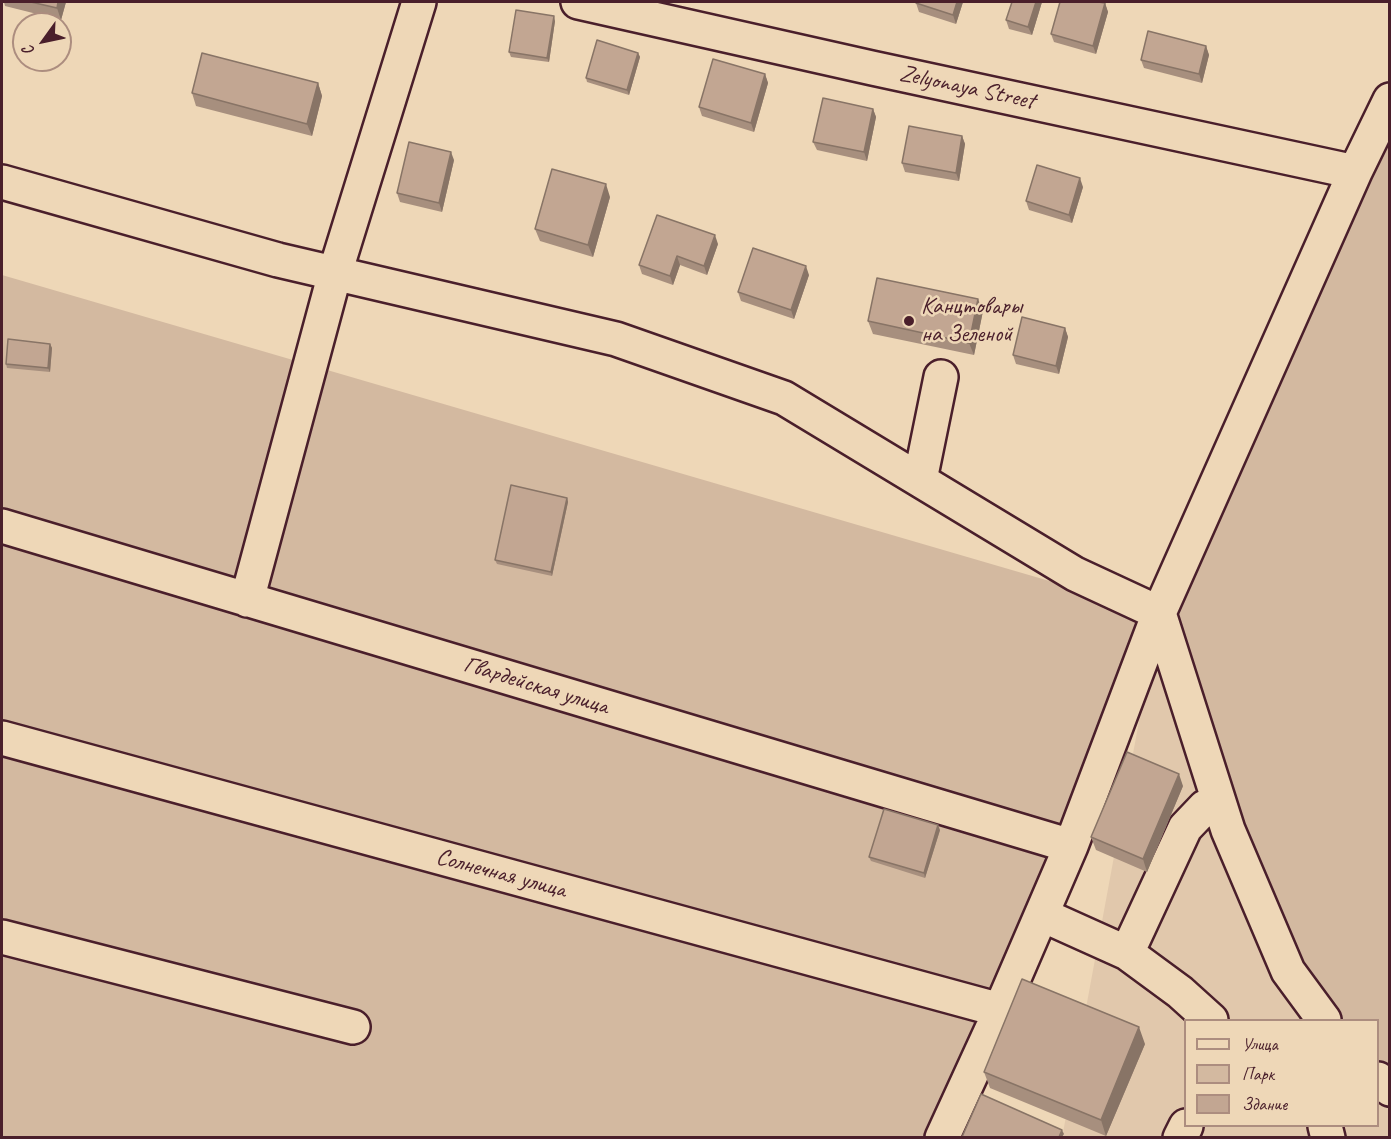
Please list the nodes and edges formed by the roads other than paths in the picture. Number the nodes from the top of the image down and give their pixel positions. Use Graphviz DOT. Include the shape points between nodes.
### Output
graph roads {
  1 [pos="419,2"];
  2 [pos="578,2"];
  3 [pos="1389,100"];
  4 [pos="1355,172"];
  5 [pos="2,182"];
  6 [pos="335,273"];
  7 [pos="941,377"];
  8 [pos="920,480"];
  9 [pos="2,526"];
  10 [pos="247,600"];
  11 [pos="1159,613"];
  12 [pos="2,738"];
  13 [pos="1205,807"];
  14 [pos="1071,846"];
  15 [pos="1047,917"];
  16 [pos="2,937"];
  17 [pos="1127,953"];
  18 [pos="1000,1010"];
  19 [pos="1210,1019"];
  20 [pos="1323,1019"];
  21 [pos="353,1027"];
  22 [pos="942,1137"];
  1 -- 6 [label="street"];
  2 -- 4 [label="street, Zelyonaya Street"];
  3 -- 4 [label="street"];
  4 -- 11 [label="street"];
  5 -- 6 [label="street"];
  6 -- 8 [label="street" via="616,339 784,398"];
  6 -- 10 [label="street"];
  7 -- 8 [label="street"];
  8 -- 11 [label="street" via="1075,574"];
  9 -- 10 [label="street, Гвардейская улица"];
  10 -- 14 [label="street, Гвардейская улица"];
  11 -- 14 [label="street"];
  11 -- 20 [label="street" via="1228,830 1288,971"];
  12 -- 18 [label="street, Солнечная улица"];
  13 -- 17 [label="street" via="1185,828"];
  14 -- 18 [label="street"];
  15 -- 17 [label="street"];
  16 -- 21 [label="street"];
  17 -- 19 [label="street"];
  18 -- 22 [label="street"];
}
